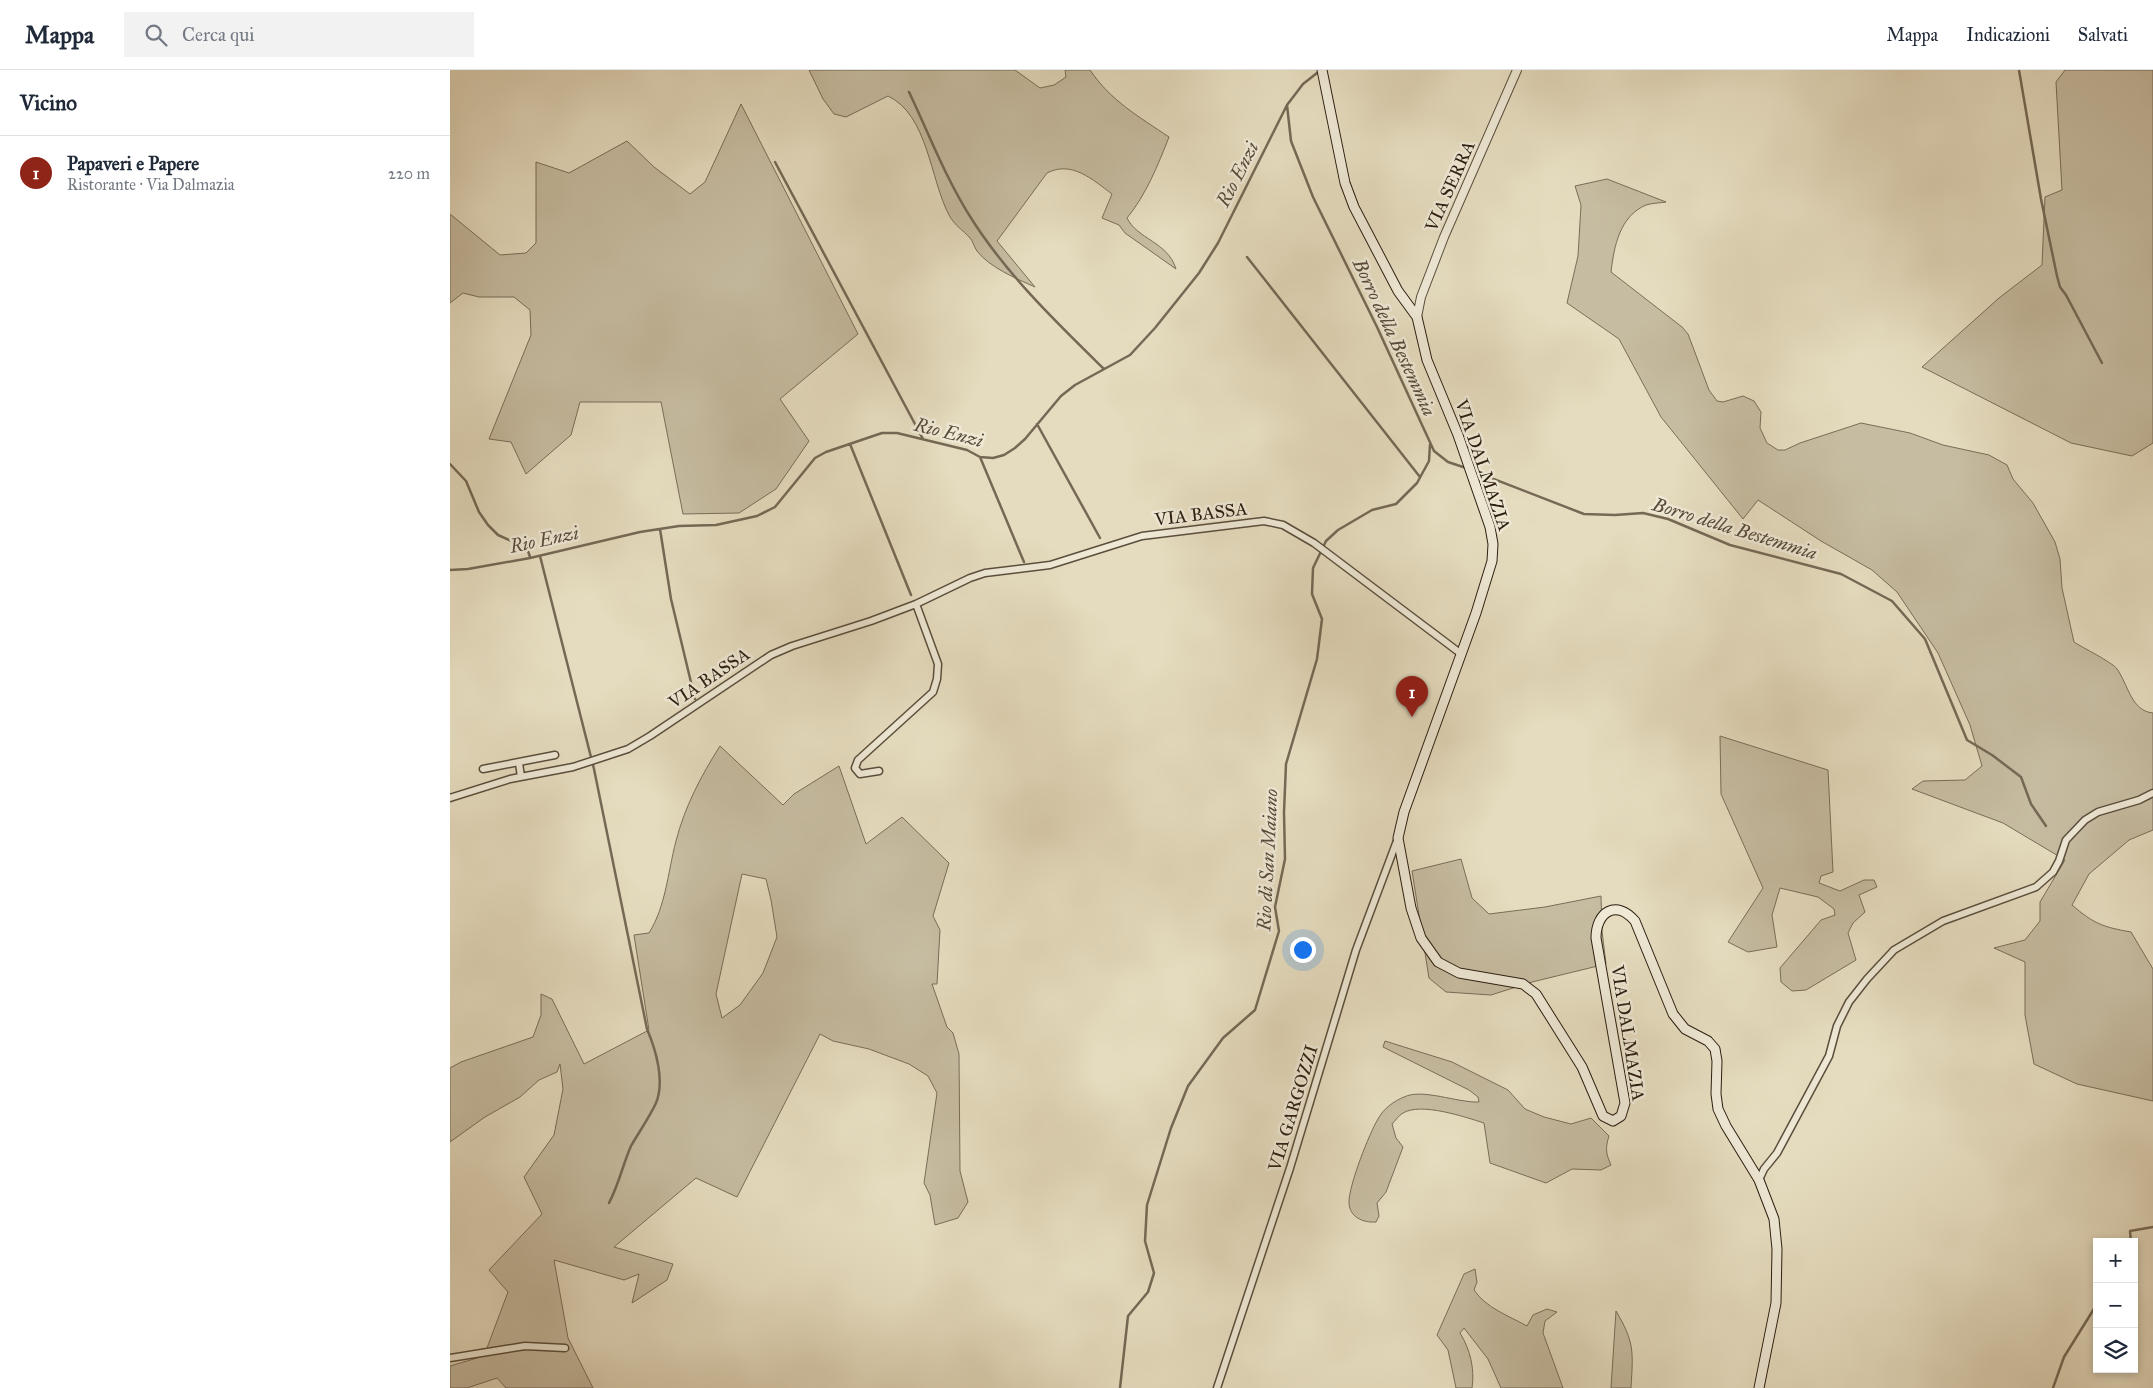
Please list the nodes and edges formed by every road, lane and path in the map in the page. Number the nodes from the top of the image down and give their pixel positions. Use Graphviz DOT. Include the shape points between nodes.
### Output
graph roads {
  1 [pos="1322,70"];
  2 [pos="1517,70"];
  3 [pos="1417,317"];
  4 [pos="916,604"];
  5 [pos="1460,653"];
  6 [pos="555,755"];
  7 [pos="519,763"];
  8 [pos="483,769"];
  9 [pos="879,771"];
  10 [pos="521,777"];
  11 [pos="2153,793"];
  12 [pos="450,798"];
  13 [pos="1398,838"];
  14 [pos="1759,1180"];
  15 [pos="565,1348"];
  16 [pos="450,1358"];
  17 [pos="1217,1388"];
  18 [pos="1759,1388"];
  1 -- 3 [label="main road" via="1338,155 1354,207 1398,290"];
  2 -- 3 [label="street, VIA SERRA" via="1444,237 1421,297"];
  3 -- 5 [label="main road, VIA DALMAZIA" via="1427,360 1468,464 1493,544 1492,560"];
  4 -- 5 [label="street, VIA BASSA" via="985,573 1050,564 1142,536 1264,521 1284,525 1314,543"];
  4 -- 9 [label="street" via="938,664 938,679 932,692 858,760 856,768 860,774"];
  4 -- 10 [label="street, VIA BASSA" via="771,655 628,749 588,763"];
  5 -- 13 [label="main road, VIA DALMAZIA" via="1416,772"];
  6 -- 7 [label="street"];
  7 -- 8 [label="street"];
  7 -- 10 [label="street"];
  10 -- 12 [label="street, VIA BASSA"];
  11 -- 14 [label="street" via="2098,812 2085,820 2066,840 2053,872 2036,887 1943,921 1894,950 1849,1002 1837,1026 1829,1056"];
  13 -- 14 [label="main road, VIA DALMAZIA" via="1411,908 1421,938 1438,962 1459,973 1523,984 1536,994 1582,1067 1603,1116 1613,1122 1622,1116 1625,1104 1596,938 1597,924 1612,911 1630,915 1638,927 1673,1014 1684,1029 1708,1041 1715,1049 1718,1109"];
  13 -- 17 [label="street, VIA GARGOZZI" via="1356,950 1290,1168"];
  14 -- 18 [label="main road, VIA DALMAZIA" via="1774,1218 1777,1249 1776,1303"];
  15 -- 16 [label="street" via="525,1346"];
}
